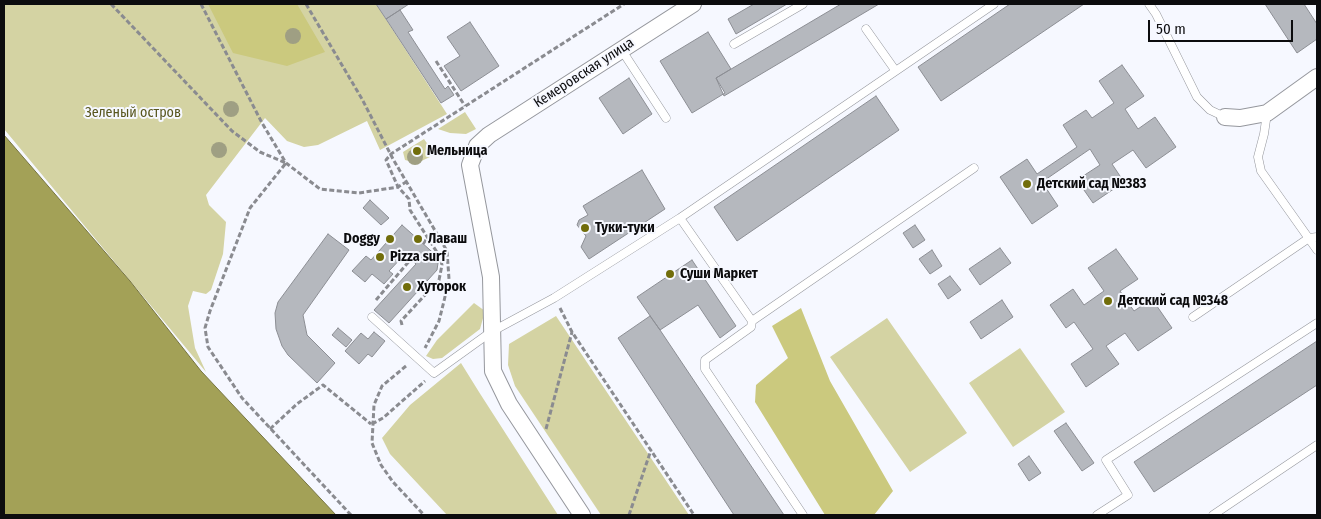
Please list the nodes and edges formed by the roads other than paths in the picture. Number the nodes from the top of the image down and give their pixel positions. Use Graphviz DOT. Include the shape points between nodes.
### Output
graph roads {
  1 [pos="692,4"];
  2 [pos="803,4"];
  3 [pos="994,4"];
  4 [pos="1149,4"];
  5 [pos="675,8"];
  6 [pos="866,29"];
  7 [pos="734,44"];
  8 [pos="621,49"];
  9 [pos="895,70"];
  10 [pos="1317,77"];
  11 [pos="1267,113"];
  12 [pos="1225,117"];
  13 [pos="666,118"];
  14 [pos="974,168"];
  15 [pos="680,218"];
  16 [pos="1317,237"];
  17 [pos="1308,238"];
  18 [pos="1317,250"];
  19 [pos="372,317"];
  20 [pos="1193,317"];
  21 [pos="752,321"];
  22 [pos="1317,323"];
  23 [pos="491,332"];
  24 [pos="1317,446"];
  25 [pos="582,515"];
  26 [pos="803,515"];
  27 [pos="1096,515"];
  28 [pos="1213,515"];
  1 -- 5 [label="street, Кемеровская улица"];
  2 -- 7 [label="lane"];
  3 -- 9 [label="lane"];
  4 -- 12 [label="lane" via="1197,97 1210,110"];
  5 -- 8 [label="street, Кемеровская улица"];
  6 -- 9 [label="lane"];
  8 -- 13 [label="lane"];
  8 -- 23 [label="street, Кемеровская улица" via="477,146 470,165 491,277"];
  9 -- 15 [label="lane"];
  10 -- 11 [label="street"];
  11 -- 12 [label="street"];
  11 -- 17 [label="lane" via="1258,157 1261,171"];
  14 -- 21 [label="lane"];
  15 -- 21 [label="lane"];
  15 -- 23 [label="lane" via="554,298"];
  16 -- 17 [label="lane"];
  17 -- 18 [label="lane"];
  17 -- 20 [label="lane"];
  19 -- 23 [label="lane" via="434,373"];
  21 -- 26 [label="lane" via="751,326 705,360 705,369"];
  22 -- 27 [label="lane" via="1106,460 1128,495"];
  23 -- 25 [label="street" via="492,371 509,404"];
  24 -- 28 [label="lane"];
}
